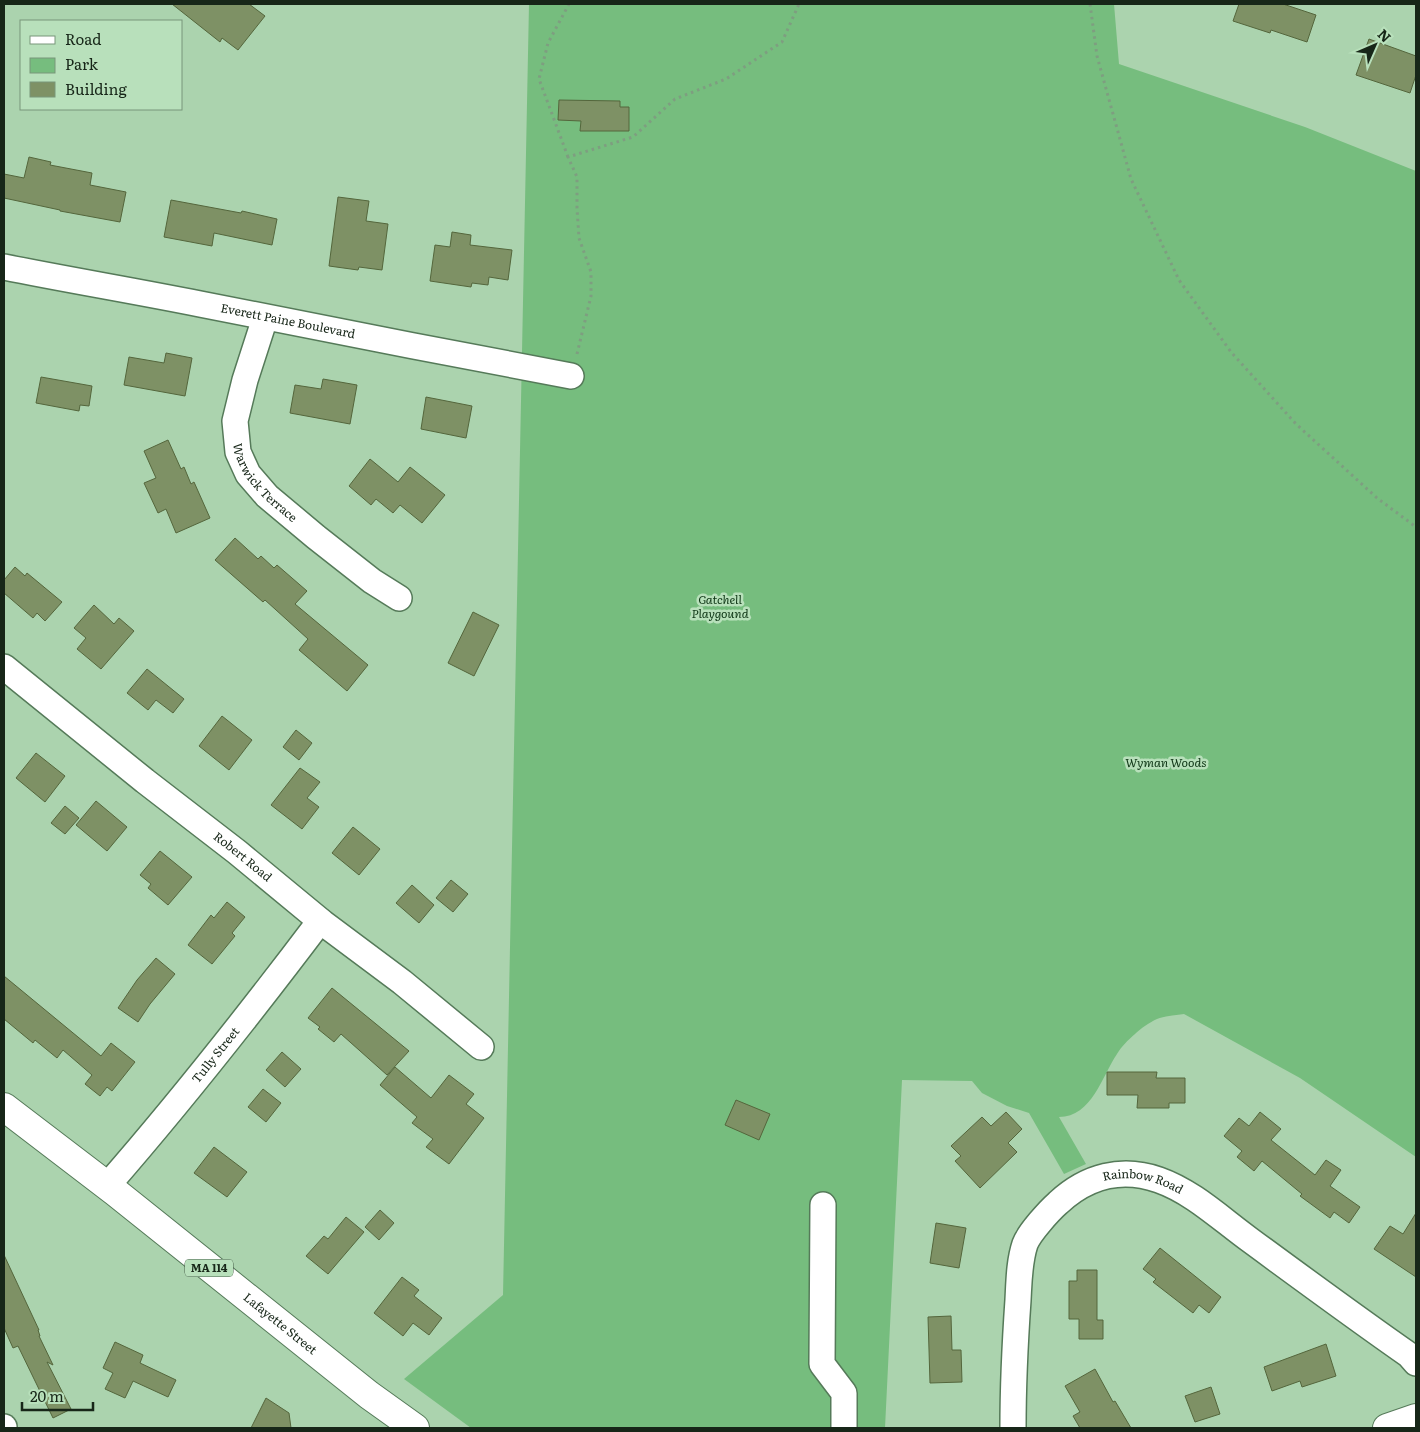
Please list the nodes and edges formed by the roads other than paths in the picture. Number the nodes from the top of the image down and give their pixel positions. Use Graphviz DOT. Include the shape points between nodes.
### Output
graph roads {
  1 [pos="4,266"];
  2 [pos="265,318"];
  3 [pos="571,376"];
  4 [pos="400,598"];
  5 [pos="4,666"];
  6 [pos="320,921"];
  7 [pos="481,1047"];
  8 [pos="4,1107"];
  9 [pos="107,1186"];
  10 [pos="823,1205"];
  11 [pos="1416,1363"];
  12 [pos="1416,1418"];
  13 [pos="415,1428"];
  14 [pos="844,1428"];
  15 [pos="1013,1428"];
  16 [pos="1387,1428"];
  1 -- 2 [label="street, Everett Paine Boulevard"];
  2 -- 3 [label="street, Everett Paine Boulevard"];
  2 -- 4 [label="street, Warwick Terrace" via="235,421 238,452 248,474 267,496 316,537 372,581"];
  5 -- 6 [label="street, Robert Road"];
  6 -- 7 [label="street, Robert Road"];
  6 -- 9 [label="street, Tully Street" via="257,1005"];
  8 -- 9 [label="main road, Lafayette Street / MA 114"];
  9 -- 13 [label="main road, Lafayette Street / MA 114"];
  10 -- 14 [label="street" via="822,1364 844,1393"];
  11 -- 15 [label="street, Rainbow Road" via="1179,1188 1139,1175 1115,1174 1089,1182 1066,1196 1047,1213 1026,1243 1017,1306"];
  12 -- 16 [label="main road"];
}
